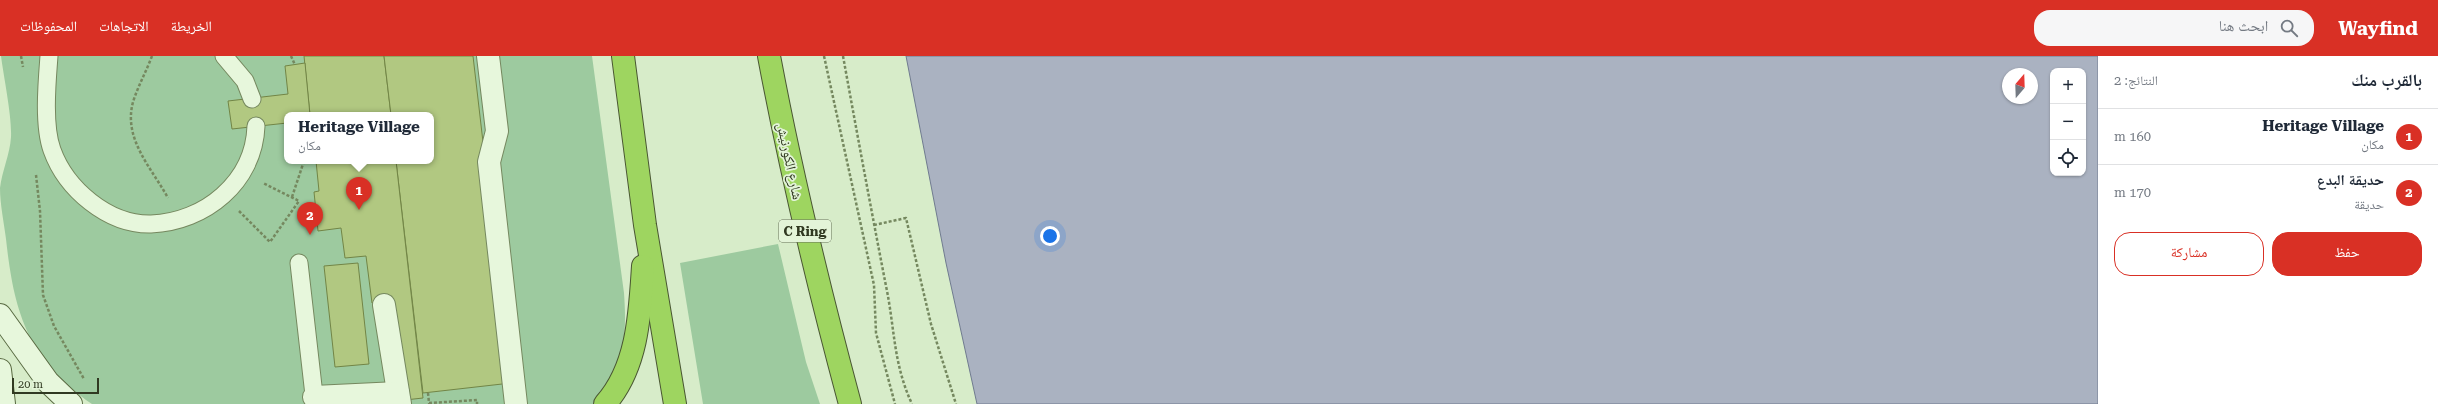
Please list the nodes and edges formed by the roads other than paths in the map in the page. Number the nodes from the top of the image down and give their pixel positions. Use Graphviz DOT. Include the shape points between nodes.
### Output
graph roads {
  1 [pos="49,56"];
  2 [pos="224,56"];
  3 [pos="488,56"];
  4 [pos="623,56"];
  5 [pos="769,56"];
  6 [pos="252,99"];
  7 [pos="256,126"];
  8 [pos="645,225"];
  9 [pos="300,262"];
  10 [pos="384,305"];
  11 [pos="0,315"];
  12 [pos="0,370"];
  13 [pos="399,398"];
  14 [pos="315,400"];
  15 [pos="4,404"];
  16 [pos="72,404"];
  17 [pos="516,404"];
  18 [pos="605,404"];
  19 [pos="675,404"];
  20 [pos="850,404"];
  1 -- 7 [label="lane" via="48,125 52,149 65,174 86,200 118,217 150,224 179,219 206,208 225,196 242,173 256,138"];
  2 -- 6 [label="lane" via="245,81"];
  3 -- 17 [label="street" via="497,130 489,162"];
  4 -- 8 [label="highway"];
  5 -- 20 [label="highway, شارع الكورنيش / C Ring" via="815,275"];
  8 -- 18 [label="highway" via="640,312 636,334 619,386"];
  8 -- 19 [label="highway"];
  9 -- 14 [label="lane"];
  10 -- 13 [label="street"];
  11 -- 16 [label="street" via="45,377"];
  12 -- 15 [label="street"];
  13 -- 14 [label="street"];
}
